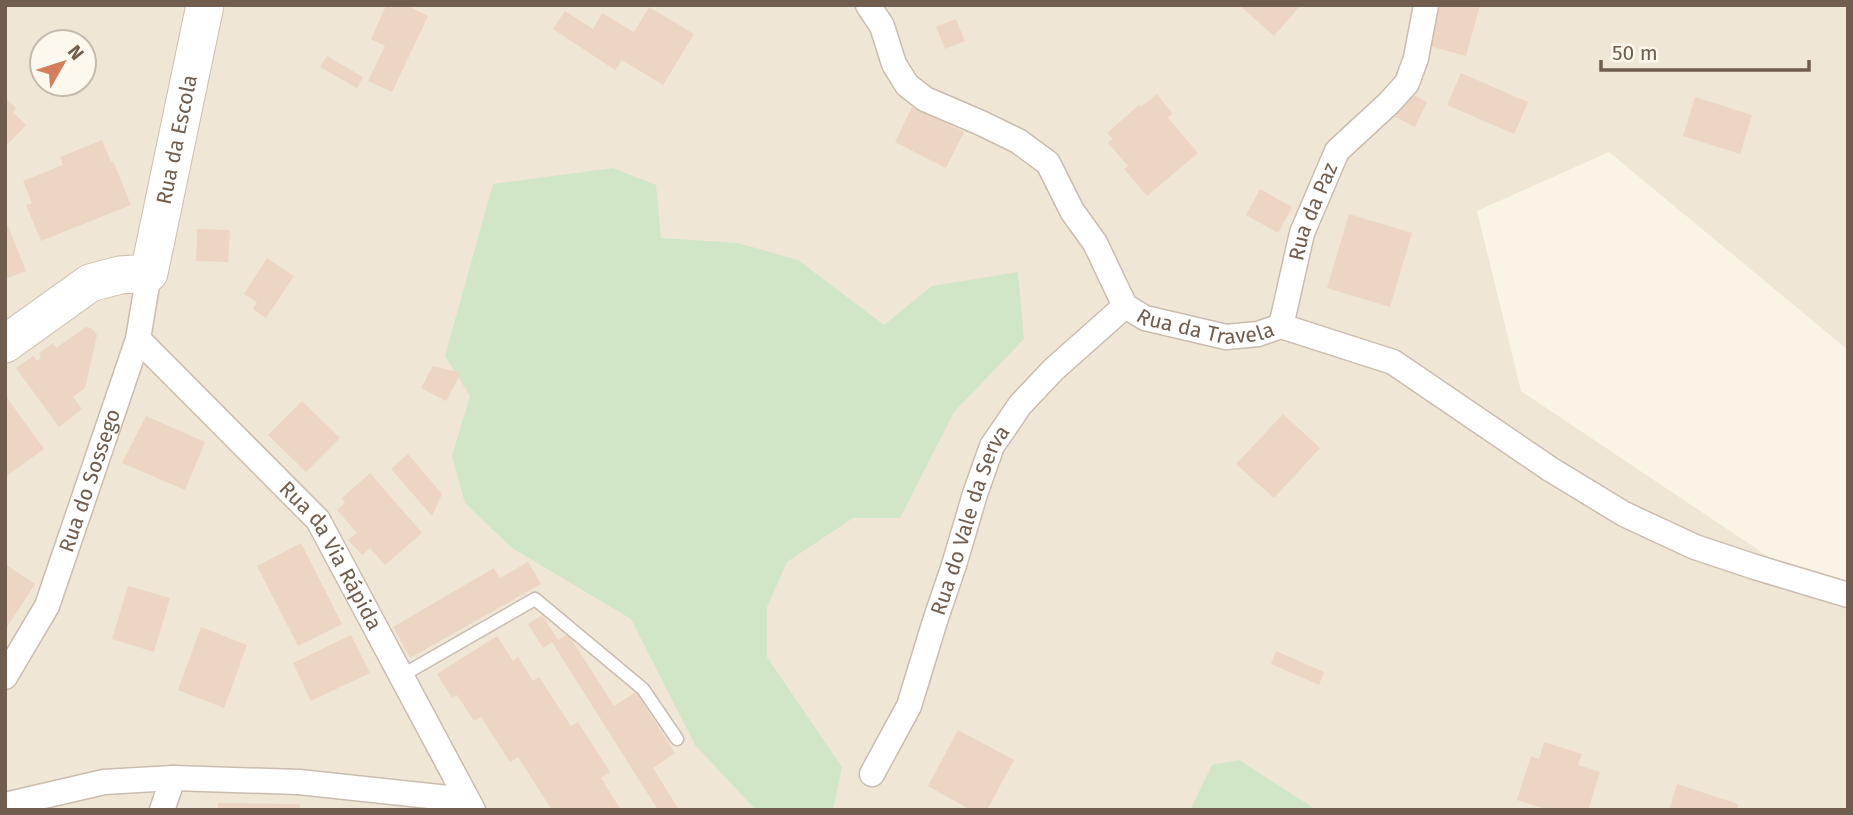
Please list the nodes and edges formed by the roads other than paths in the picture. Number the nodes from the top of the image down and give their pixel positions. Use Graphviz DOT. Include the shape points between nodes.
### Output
graph roads {
  1 [pos="205,5"];
  2 [pos="868,5"];
  3 [pos="1426,5"];
  4 [pos="149,272"];
  5 [pos="1125,306"];
  6 [pos="1282,326"];
  7 [pos="138,339"];
  8 [pos="5,344"];
  9 [pos="1848,575"];
  10 [pos="1808,582"];
  11 [pos="1848,595"];
  12 [pos="401,676"];
  13 [pos="5,677"];
  14 [pos="677,740"];
  15 [pos="872,774"];
  16 [pos="173,778"];
  17 [pos="5,805"];
  18 [pos="470,805"];
  19 [pos="162,810"];
  1 -- 4 [label="street, Rua da Escola"];
  2 -- 5 [label="street, Rua da Travela" via="907,85 925,99 1018,141 1048,163"];
  3 -- 6 [label="street, Rua da Paz" via="1406,83 1337,151 1302,233"];
  4 -- 7 [label="street, Rua do Sossego"];
  4 -- 8 [label="street" via="90,283"];
  5 -- 6 [label="street, Rua da Travela" via="1145,318 1226,337"];
  5 -- 15 [label="street, Rua do Vale da Serva" via="1054,369 1020,405 992,446 909,706"];
  6 -- 10 [label="street, Rua da Travela" via="1394,362 1550,469 1624,513 1695,547"];
  7 -- 12 [label="street, Rua da Via Rápida" via="318,520"];
  7 -- 13 [label="street, Rua do Sossego" via="47,606"];
  9 -- 10 [label="street"];
  10 -- 11 [label="street, Rua da Travela"];
  12 -- 14 [label="lane" via="535,599 643,689"];
  12 -- 18 [label="street, Rua da Via Rápida"];
  16 -- 17 [label="street" via="104,782"];
  16 -- 18 [label="street" via="299,782"];
  16 -- 19 [label="street"];
}
